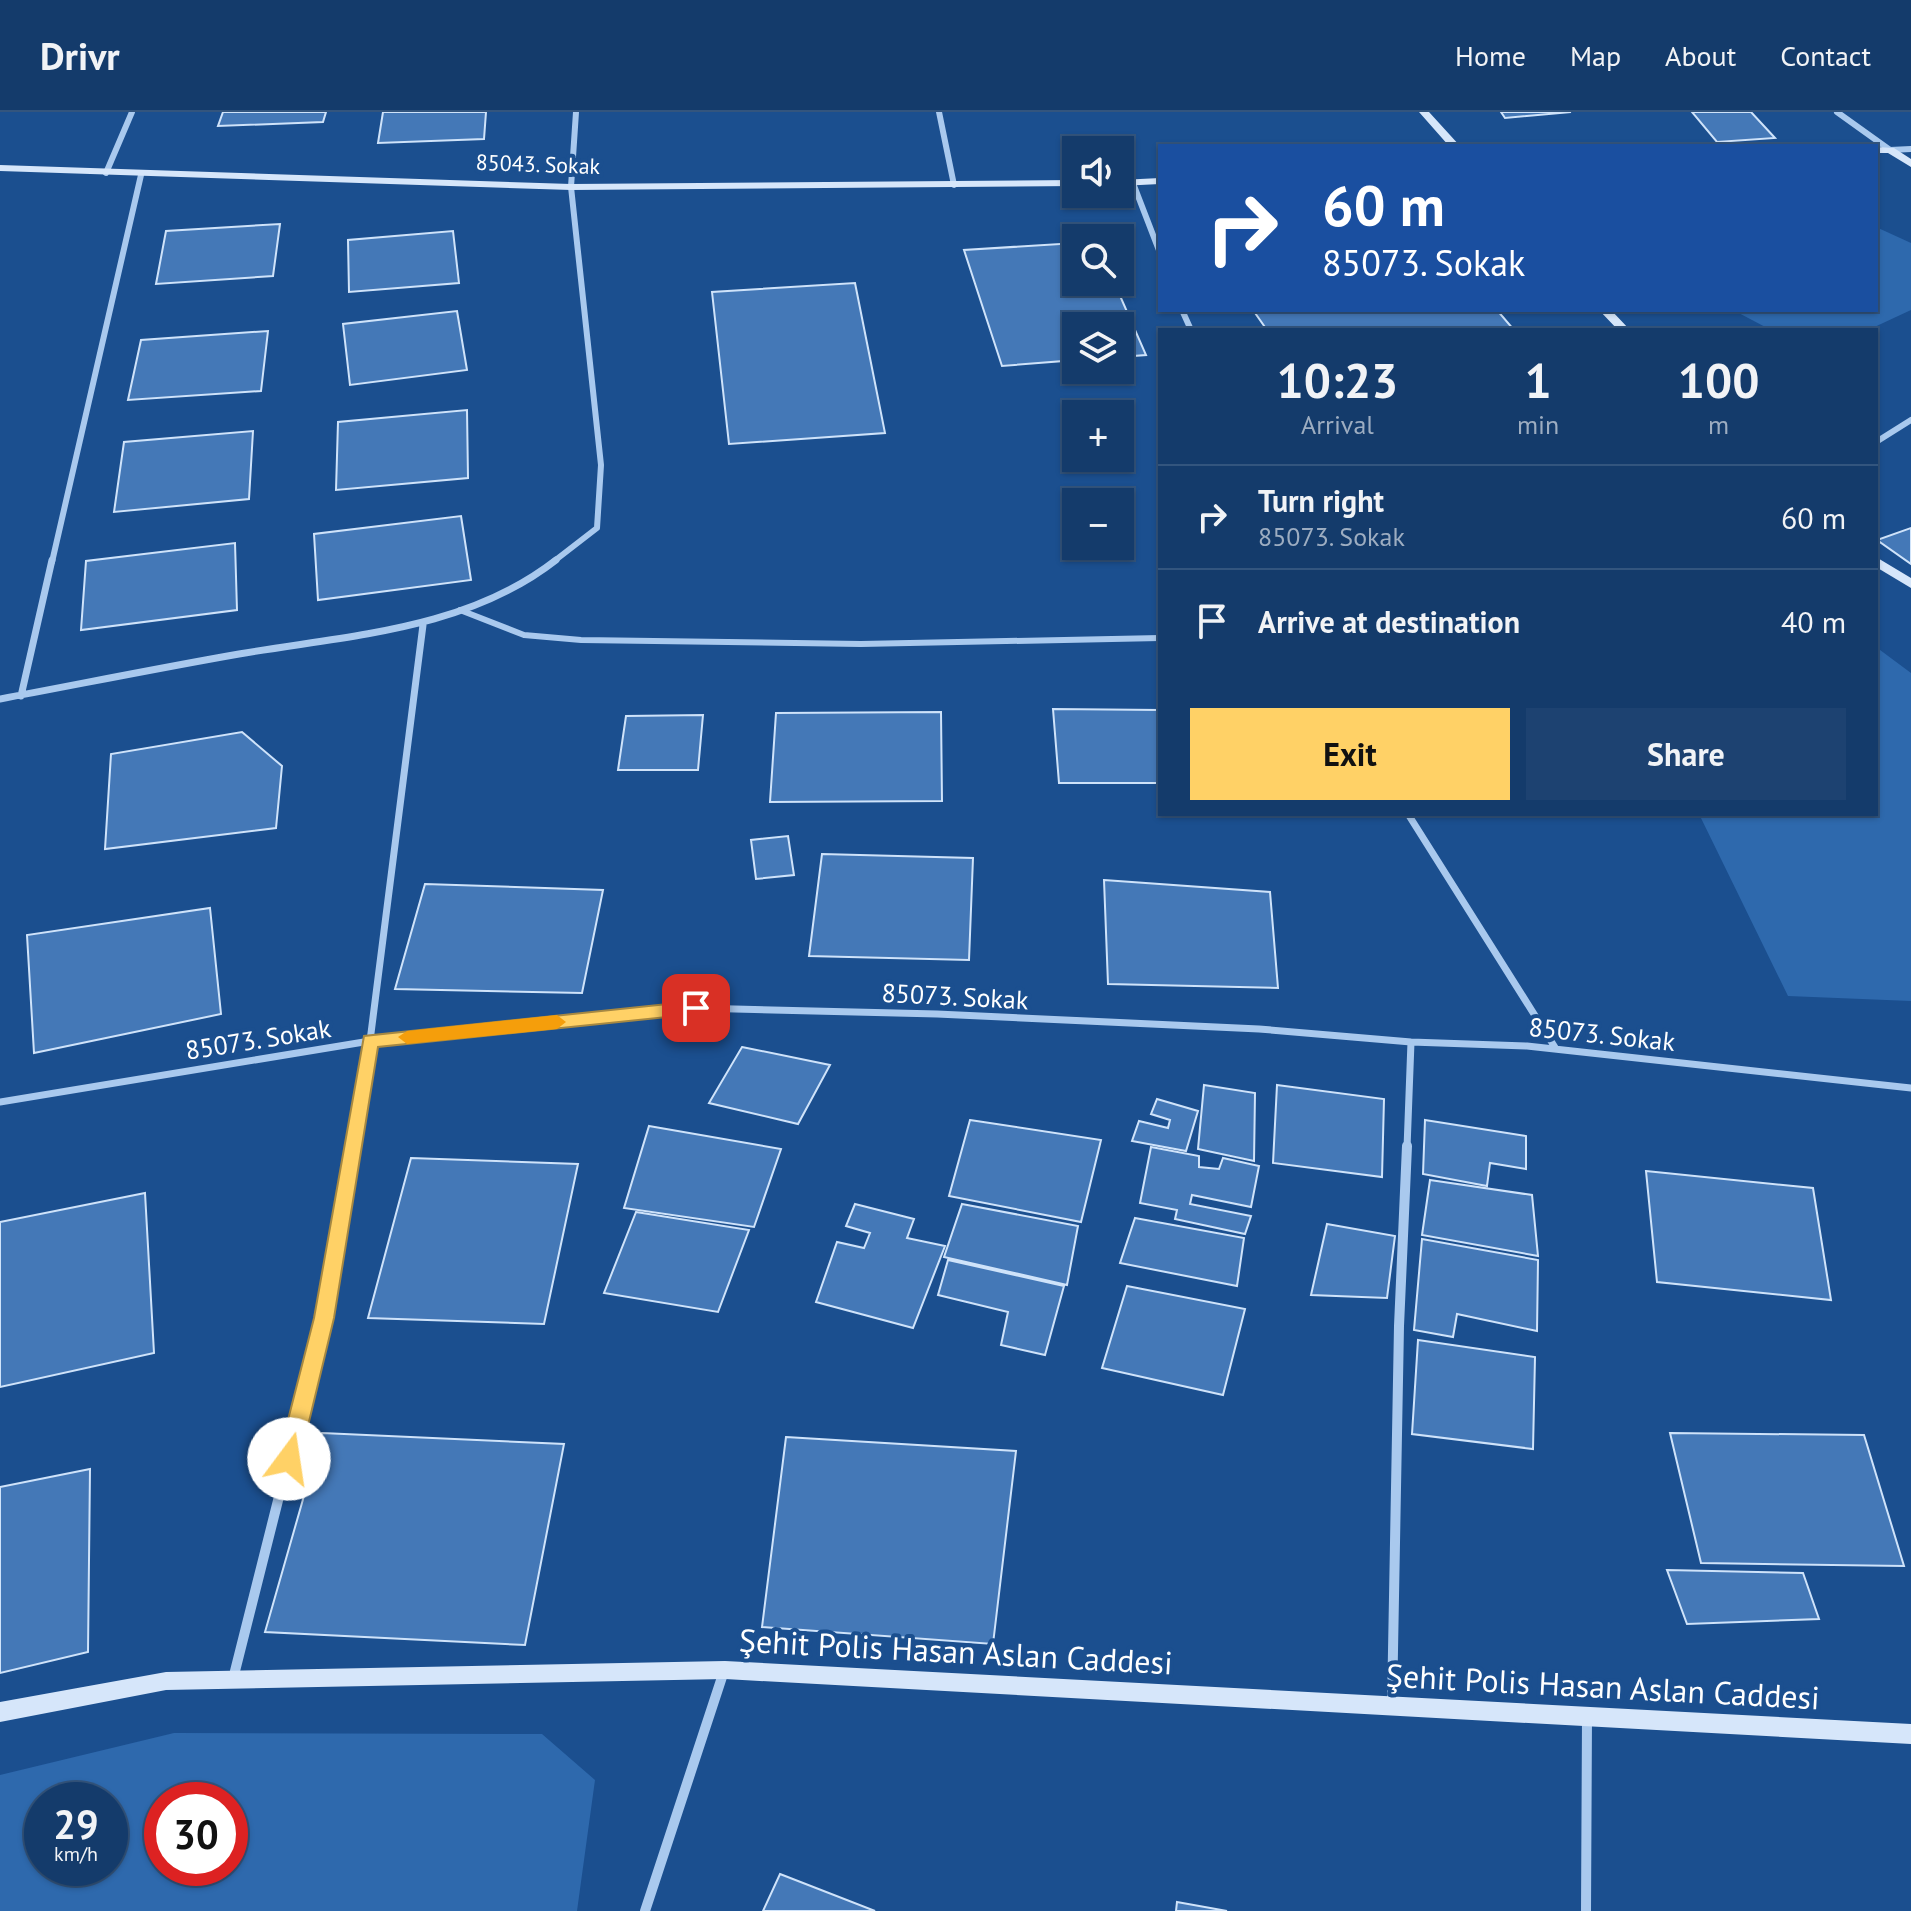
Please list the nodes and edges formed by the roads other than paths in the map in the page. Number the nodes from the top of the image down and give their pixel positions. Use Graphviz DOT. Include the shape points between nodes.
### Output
graph roads {
  1 [pos="132,112"];
  2 [pos="576,112"];
  3 [pos="939,112"];
  4 [pos="1424,112"];
  5 [pos="1837,112"];
  6 [pos="1453,144"];
  7 [pos="1911,149"];
  8 [pos="1878,150"];
  9 [pos="1890,150"];
  10 [pos="1911,164"];
  11 [pos="0,168"];
  12 [pos="106,173"];
  13 [pos="141,175"];
  14 [pos="1158,181"];
  15 [pos="1062,183"];
  16 [pos="1134,183"];
  17 [pos="954,185"];
  18 [pos="1134,186"];
  19 [pos="571,187"];
  20 [pos="1158,248"];
  21 [pos="1607,312"];
  22 [pos="1622,328"];
  23 [pos="1911,420"];
  24 [pos="1878,441"];
  25 [pos="1878,562"];
  26 [pos="1911,584"];
  27 [pos="460,610"];
  28 [pos="423,625"];
  29 [pos="1158,638"];
  30 [pos="21,696"];
  31 [pos="0,699"];
  32 [pos="1409,816"];
  33 [pos="370,1041"];
  34 [pos="1411,1042"];
  35 [pos="1556,1049"];
  36 [pos="1911,1088"];
  37 [pos="0,1102"];
  38 [pos="725,1670"];
  39 [pos="233,1680"];
  40 [pos="1392,1707"];
  41 [pos="0,1712"];
  42 [pos="1587,1717"];
  43 [pos="1911,1734"];
  44 [pos="645,1911"];
  45 [pos="1586,1911"];
  1 -- 12 [label="street"];
  2 -- 19 [label="street"];
  3 -- 17 [label="street"];
  4 -- 6 [label="street"];
  5 -- 9 [label="street"];
  7 -- 9 [label="street"];
  8 -- 9 [label="street"];
  9 -- 10 [label="street"];
  11 -- 12 [label="street, 85043. Sokak"];
  12 -- 13 [label="street, 85043. Sokak"];
  13 -- 19 [label="street, 85043. Sokak"];
  13 -- 30 [label="street"];
  14 -- 16 [label="street"];
  15 -- 17 [label="street, 85043. Sokak"];
  17 -- 19 [label="street, 85043. Sokak"];
  18 -- 20 [label="street"];
  19 -- 27 [label="street" via="601,465 597,528 546,568 497,597"];
  21 -- 22 [label="street"];
  23 -- 24 [label="street"];
  25 -- 26 [label="street"];
  27 -- 28 [label="street"];
  27 -- 29 [label="lane" via="524,635 581,640 861,644"];
  28 -- 30 [label="street"];
  28 -- 33 [label="street"];
  30 -- 31 [label="street"];
  32 -- 35 [label="street"];
  33 -- 34 [label="street, 85073. Sokak" via="696,1008 1259,1029"];
  33 -- 37 [label="street, 85073. Sokak"];
  33 -- 39 [label="street" via="324,1318"];
  34 -- 35 [label="street, 85073. Sokak"];
  34 -- 40 [label="street"];
  35 -- 36 [label="street, 85073. Sokak"];
  38 -- 39 [label="street, Şehit Polis Hasan Aslan Caddesi"];
  38 -- 40 [label="street, Şehit Polis Hasan Aslan Caddesi"];
  38 -- 44 [label="street"];
  39 -- 41 [label="street, Şehit Polis Hasan Aslan Caddesi" via="166,1681"];
  40 -- 42 [label="street, Şehit Polis Hasan Aslan Caddesi"];
  42 -- 43 [label="street, Şehit Polis Hasan Aslan Caddesi"];
  42 -- 45 [label="street"];
}
